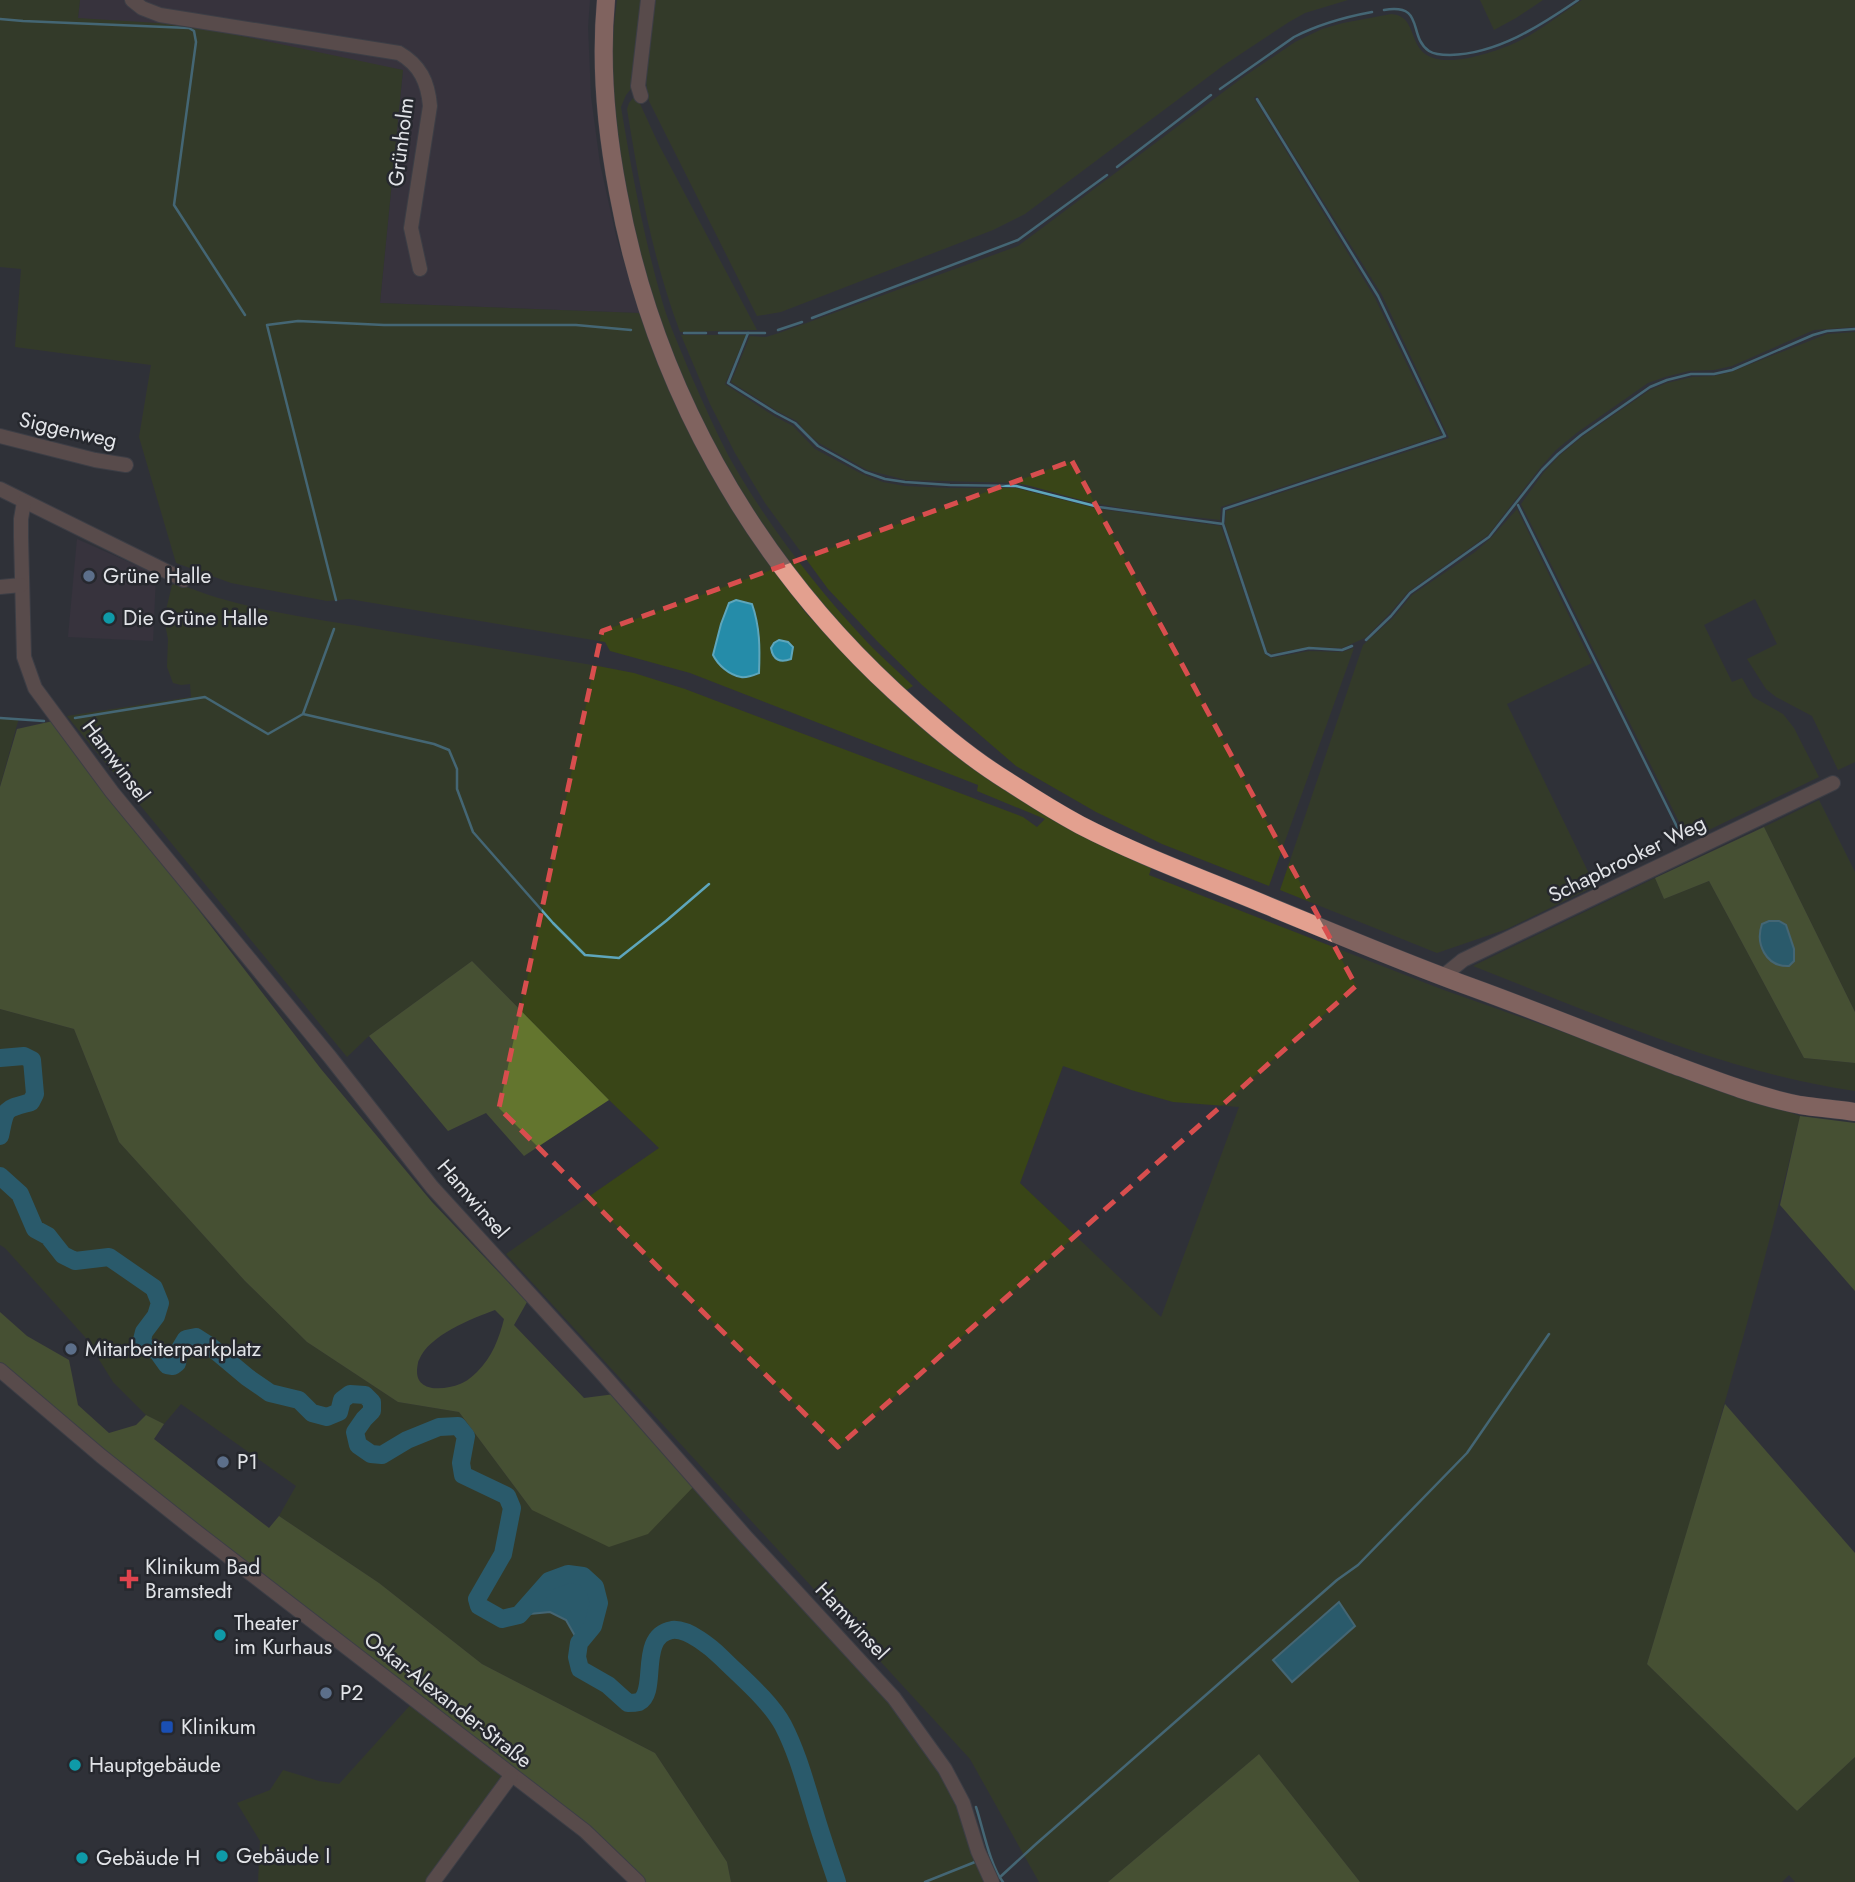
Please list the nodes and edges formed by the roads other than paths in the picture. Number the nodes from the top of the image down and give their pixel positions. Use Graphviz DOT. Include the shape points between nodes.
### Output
graph roads {
  1 [pos="132,0"];
  2 [pos="606,0"];
  3 [pos="648,0"];
  4 [pos="641,96"];
  5 [pos="420,269"];
  6 [pos="0,436"];
  7 [pos="126,465"];
  8 [pos="0,489"];
  9 [pos="24,502"];
  10 [pos="184,580"];
  11 [pos="21,586"];
  12 [pos="0,587"];
  13 [pos="1833,783"];
  14 [pos="1442,977"];
  15 [pos="1855,1112"];
  16 [pos="0,1370"];
  17 [pos="511,1776"];
  18 [pos="433,1882"];
  19 [pos="638,1882"];
  20 [pos="992,1882"];
  1 -- 5 [label="street, Grünholm" via="160,15 399,52 410,59 422,74 430,106 411,228"];
  2 -- 14 [label="main road" via="604,60 613,166 648,310 689,415 715,464 809,603 875,674 957,746 1078,824"];
  3 -- 4 [label="street" via="638,86"];
  6 -- 7 [label="street, Siggenweg"];
  8 -- 9 [label="street"];
  9 -- 10 [label="street"];
  9 -- 11 [label="street, Hamwinsel"];
  11 -- 12 [label="street"];
  11 -- 20 [label="street, Hamwinsel" via="24,657 35,688 112,792 432,1187 894,1698 945,1769"];
  13 -- 14 [label="street, Schapbrooker Weg" via="1463,960"];
  14 -- 15 [label="main road" via="1731,1086 1799,1104"];
  16 -- 17 [label="street, Oskar-Alexander-Straße" via="132,1481"];
  17 -- 18 [label="street"];
  17 -- 19 [label="street, Oskar-Alexander-Straße" via="585,1831"];
}
